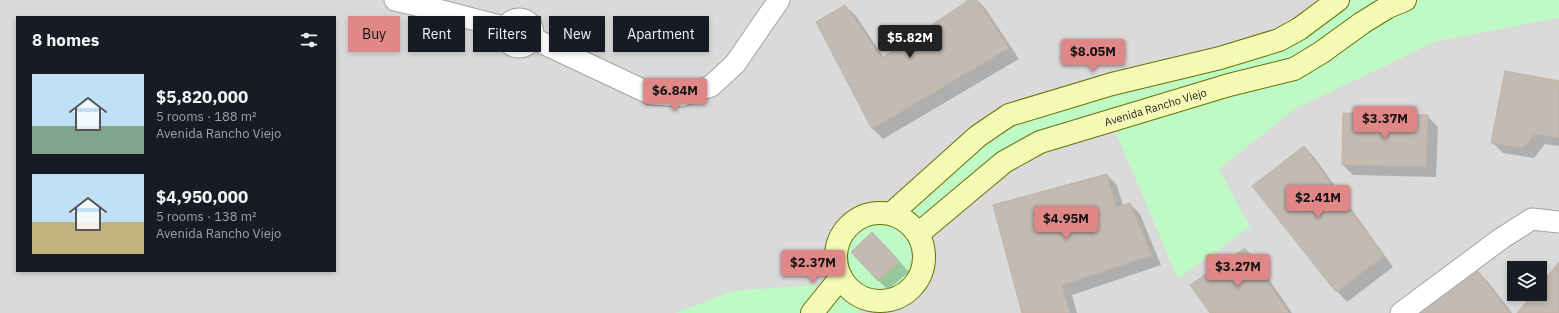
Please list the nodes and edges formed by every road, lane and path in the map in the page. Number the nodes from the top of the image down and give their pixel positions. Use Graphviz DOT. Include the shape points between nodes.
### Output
graph roads {
  1 [pos="395,0"];
  2 [pos="779,0"];
  3 [pos="1338,0"];
  4 [pos="1405,0"];
  5 [pos="1220,58"];
  6 [pos="1228,85"];
  7 [pos="891,214"];
  8 [pos="1559,222"];
  9 [pos="918,234"];
  10 [pos="841,277"];
  11 [pos="864,306"];
  12 [pos="812,313"];
  13 [pos="1401,313"];
  1 -- 2 [label="street" via="507,28 517,20 524,20 533,31 532,38 651,94 681,96 711,86 735,64"];
  3 -- 5 [label="street" via="1299,29 1279,40"];
  4 -- 6 [label="street, Avenida Rancho Viejo" via="1362,22 1322,52 1294,68"];
  5 -- 6 [label="street"];
  5 -- 7 [label="street" via="1112,84 1009,115 978,136"];
  6 -- 9 [label="street, Avenida Rancho Viejo" via="1040,142 1004,162"];
  7 -- 9 [label="street" via="903,219"];
  7 -- 10 [label="street" via="867,215 855,221 846,230 836,252"];
  8 -- 13 [label="street" via="1532,219 1502,238"];
  9 -- 11 [label="street" via="924,249 924,261 915,284 906,293 894,299"];
  10 -- 11 [label="street" via="858,295"];
  10 -- 12 [label="street"];
}
